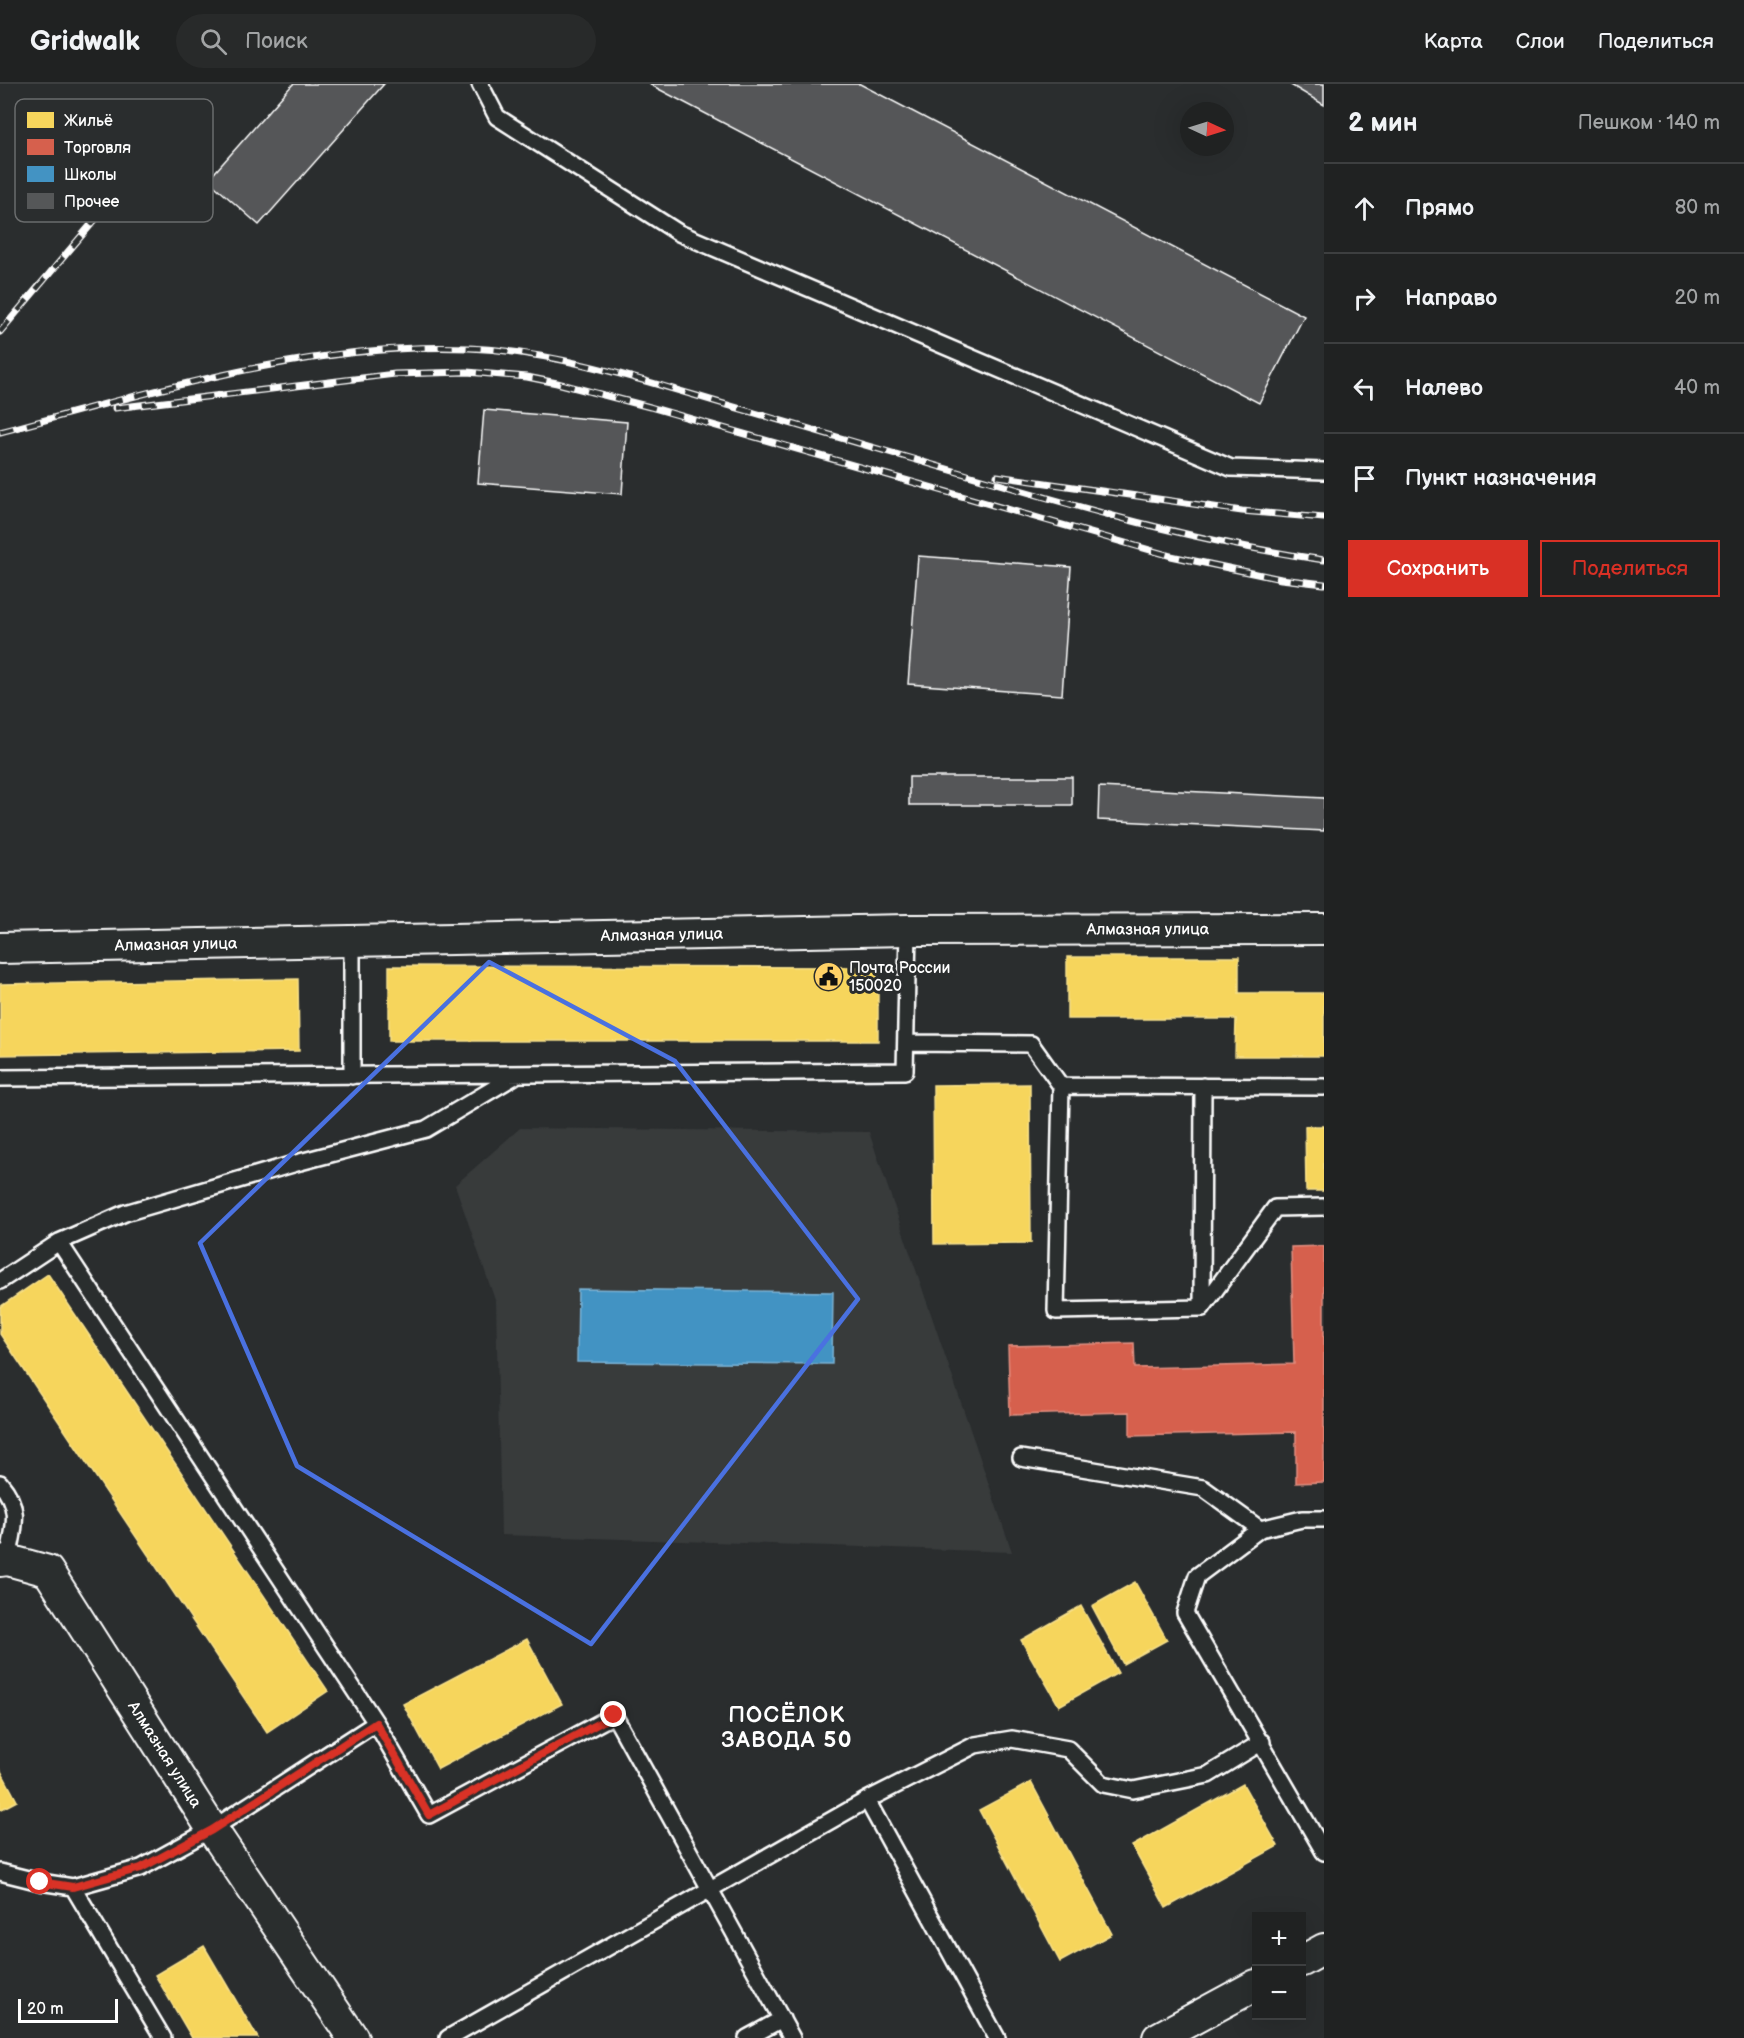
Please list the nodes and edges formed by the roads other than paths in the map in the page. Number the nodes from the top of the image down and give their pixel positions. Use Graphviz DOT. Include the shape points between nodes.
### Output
graph roads {
  1 [pos="480,84"];
  2 [pos="1324,471"];
  3 [pos="1324,929"];
  4 [pos="908,930"];
  5 [pos="352,941"];
  6 [pos="0,948"];
  7 [pos="906,1042"];
  8 [pos="517,1074"];
  9 [pos="352,1076"];
  10 [pos="0,1078"];
  11 [pos="1060,1086"];
  12 [pos="1203,1086"];
  13 [pos="1324,1087"];
  14 [pos="1324,1207"];
  15 [pos="59,1242"];
  16 [pos="0,1281"];
  17 [pos="1202,1308"];
  18 [pos="1021,1458"];
  19 [pos="0,1483"];
  20 [pos="1324,1519"];
  21 [pos="1260,1529"];
  22 [pos="4,1561"];
  23 [pos="376,1723"];
  24 [pos="1262,1742"];
  25 [pos="867,1800"];
  26 [pos="212,1830"];
  27 [pos="1324,1852"];
  28 [pos="0,1872"];
  29 [pos="73,1887"];
  30 [pos="710,1889"];
  31 [pos="1324,1949"];
  32 [pos="1306,1959"];
  33 [pos="1252,1988"];
  34 [pos="782,2019"];
  35 [pos="1178,2034"];
  36 [pos="163,2038"];
  37 [pos="353,2038"];
  38 [pos="448,2038"];
  39 [pos="747,2038"];
  40 [pos="792,2038"];
  41 [pos="997,2038"];
  1 -- 2 [label="lane" via="497,117 679,233 1231,468"];
  3 -- 4 [label="street, Алмазная улица"];
  4 -- 5 [label="street, Алмазная улица"];
  4 -- 7 [label="lane"];
  5 -- 6 [label="street, Алмазная улица"];
  5 -- 9 [label="lane"];
  7 -- 8 [label="lane" via="905,1071"];
  7 -- 11 [label="lane" via="1030,1044"];
  8 -- 9 [label="lane"];
  8 -- 15 [label="lane" via="426,1129 126,1213"];
  9 -- 10 [label="lane"];
  11 -- 12 [label="lane"];
  11 -- 17 [label="lane" via="1056,1311"];
  12 -- 13 [label="lane"];
  12 -- 17 [label="lane"];
  14 -- 17 [label="lane" via="1275,1208"];
  15 -- 16 [label="lane"];
  15 -- 23 [label="lane"];
  18 -- 21 [label="lane" via="1203,1488"];
  19 -- 22 [label="lane" via="16,1512"];
  20 -- 21 [label="lane" via="1302,1519"];
  21 -- 24 [label="lane" via="1197,1576 1185,1613"];
  22 -- 26 [label="street, Алмазная улица" via="48,1571"];
  23 -- 26 [label="lane"];
  23 -- 30 [label="lane" via="429,1815 614,1715"];
  24 -- 25 [label="lane" via="1208,1775 1132,1790 1103,1784 1068,1749 1012,1739 975,1745"];
  24 -- 27 [label="lane"];
  25 -- 30 [label="lane"];
  25 -- 41 [label="lane"];
  26 -- 29 [label="lane" via="141,1868"];
  26 -- 37 [label="street, Алмазная улица"];
  28 -- 29 [label="lane"];
  29 -- 36 [label="lane"];
  30 -- 34 [label="lane"];
  30 -- 38 [label="lane"];
  31 -- 32 [label="street"];
  33 -- 35 [label="street"];
  34 -- 39 [label="lane"];
  34 -- 40 [label="lane"];
}
